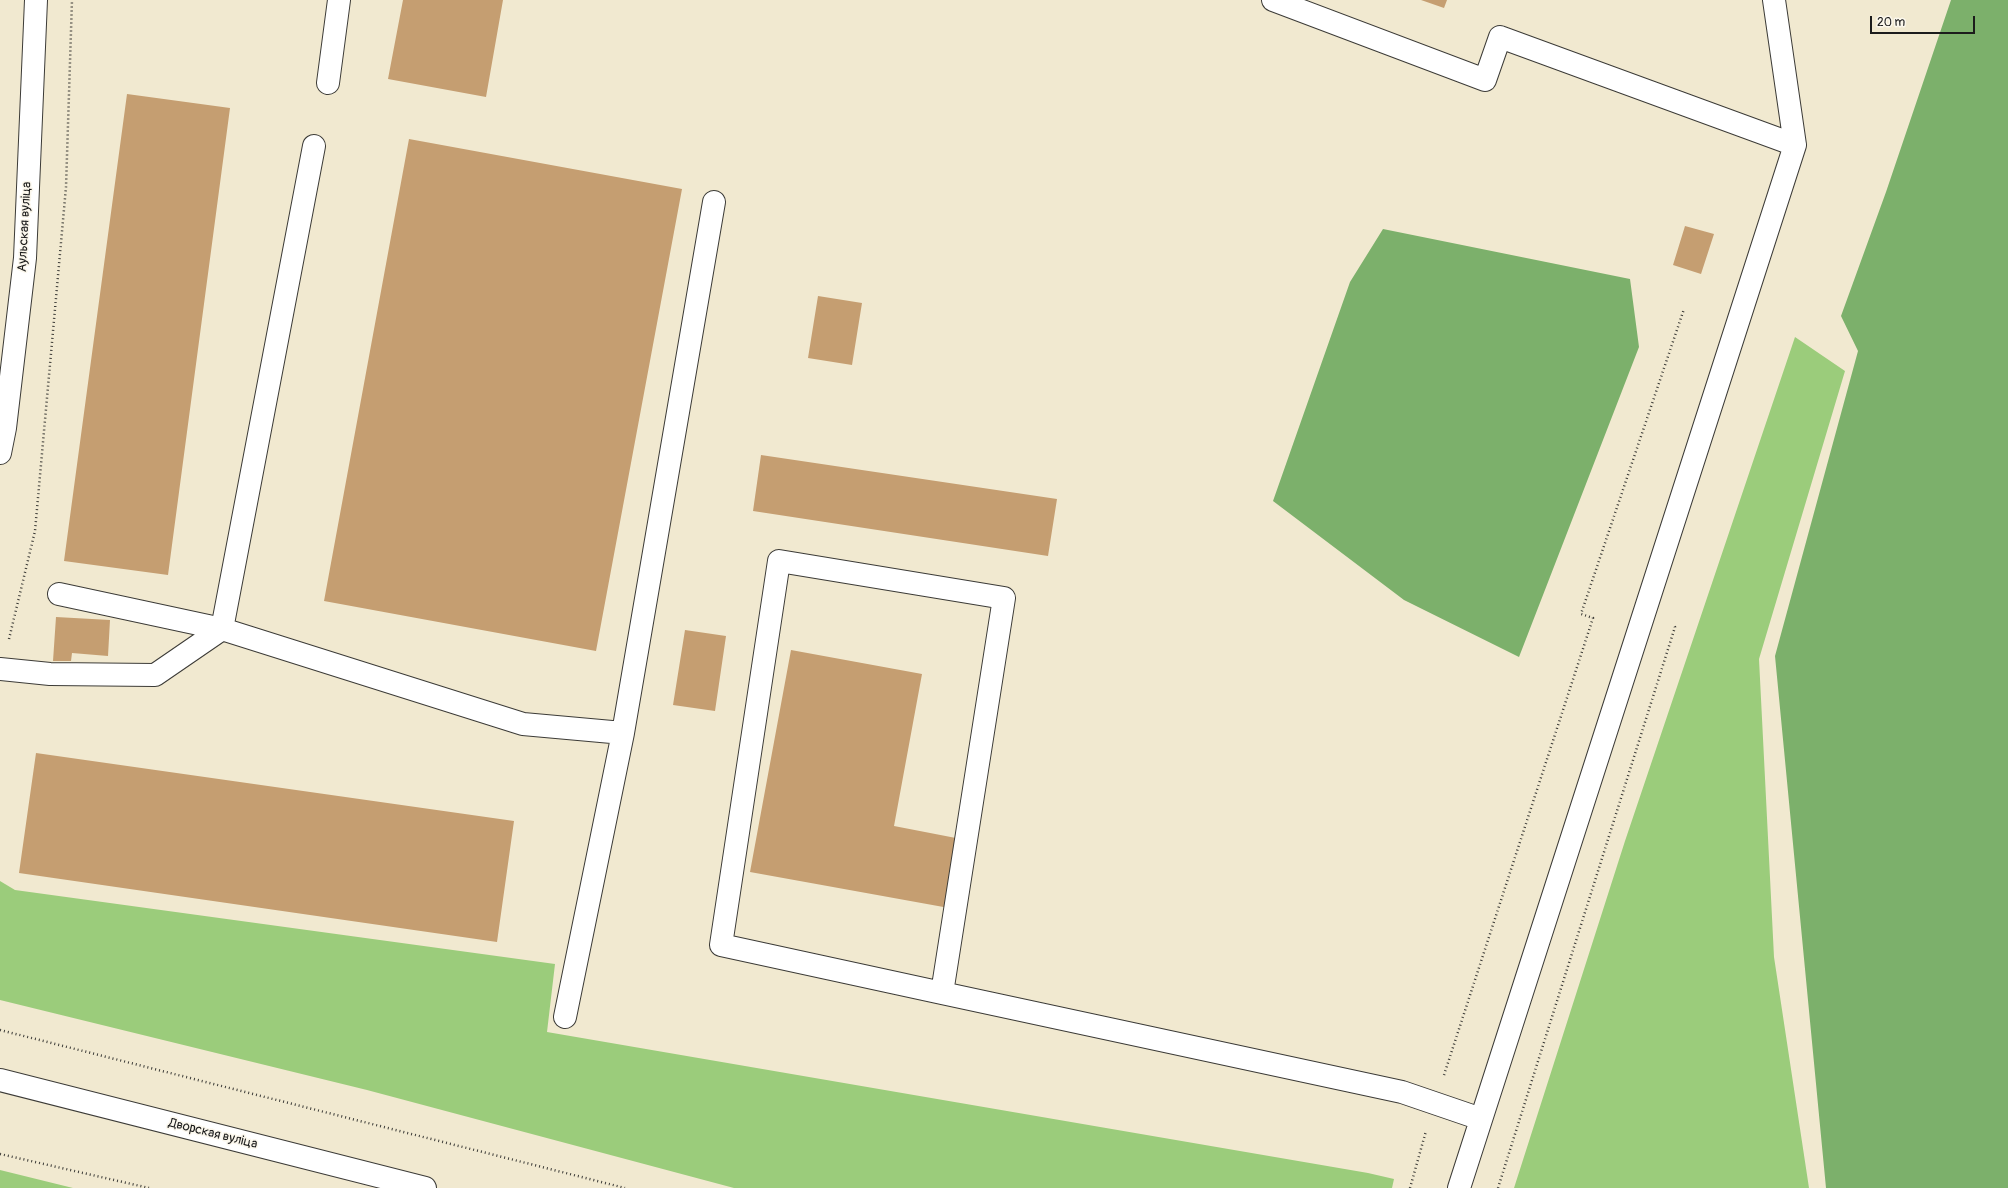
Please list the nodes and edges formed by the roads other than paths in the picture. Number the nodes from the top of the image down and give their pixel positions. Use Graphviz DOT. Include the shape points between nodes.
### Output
graph roads {
  1 [pos="36,0"];
  2 [pos="339,0"];
  3 [pos="1273,0"];
  4 [pos="1774,0"];
  5 [pos="328,83"];
  6 [pos="1795,145"];
  7 [pos="314,146"];
  8 [pos="714,202"];
  9 [pos="0,453"];
  10 [pos="59,594"];
  11 [pos="222,629"];
  12 [pos="1,670"];
  13 [pos="623,733"];
  14 [pos="942,993"];
  15 [pos="566,1017"];
  16 [pos="0,1080"];
  17 [pos="1481,1119"];
  18 [pos="425,1188"];
  19 [pos="1459,1188"];
  1 -- 9 [label="street, Аульская вуліца" via="25,258"];
  2 -- 5 [label="street"];
  3 -- 6 [label="street" via="1485,80 1500,37"];
  4 -- 6 [label="street"];
  6 -- 17 [label="street"];
  7 -- 11 [label="street"];
  8 -- 13 [label="street"];
  10 -- 11 [label="street"];
  11 -- 12 [label="street" via="155,675 50,674"];
  11 -- 13 [label="street" via="523,724"];
  13 -- 15 [label="street"];
  14 -- 14 [label="street" via="721,945 779,561 1004,598"];
  14 -- 17 [label="street" via="1402,1092"];
  16 -- 18 [label="street, Дворская вуліца"];
  17 -- 19 [label="street"];
}
